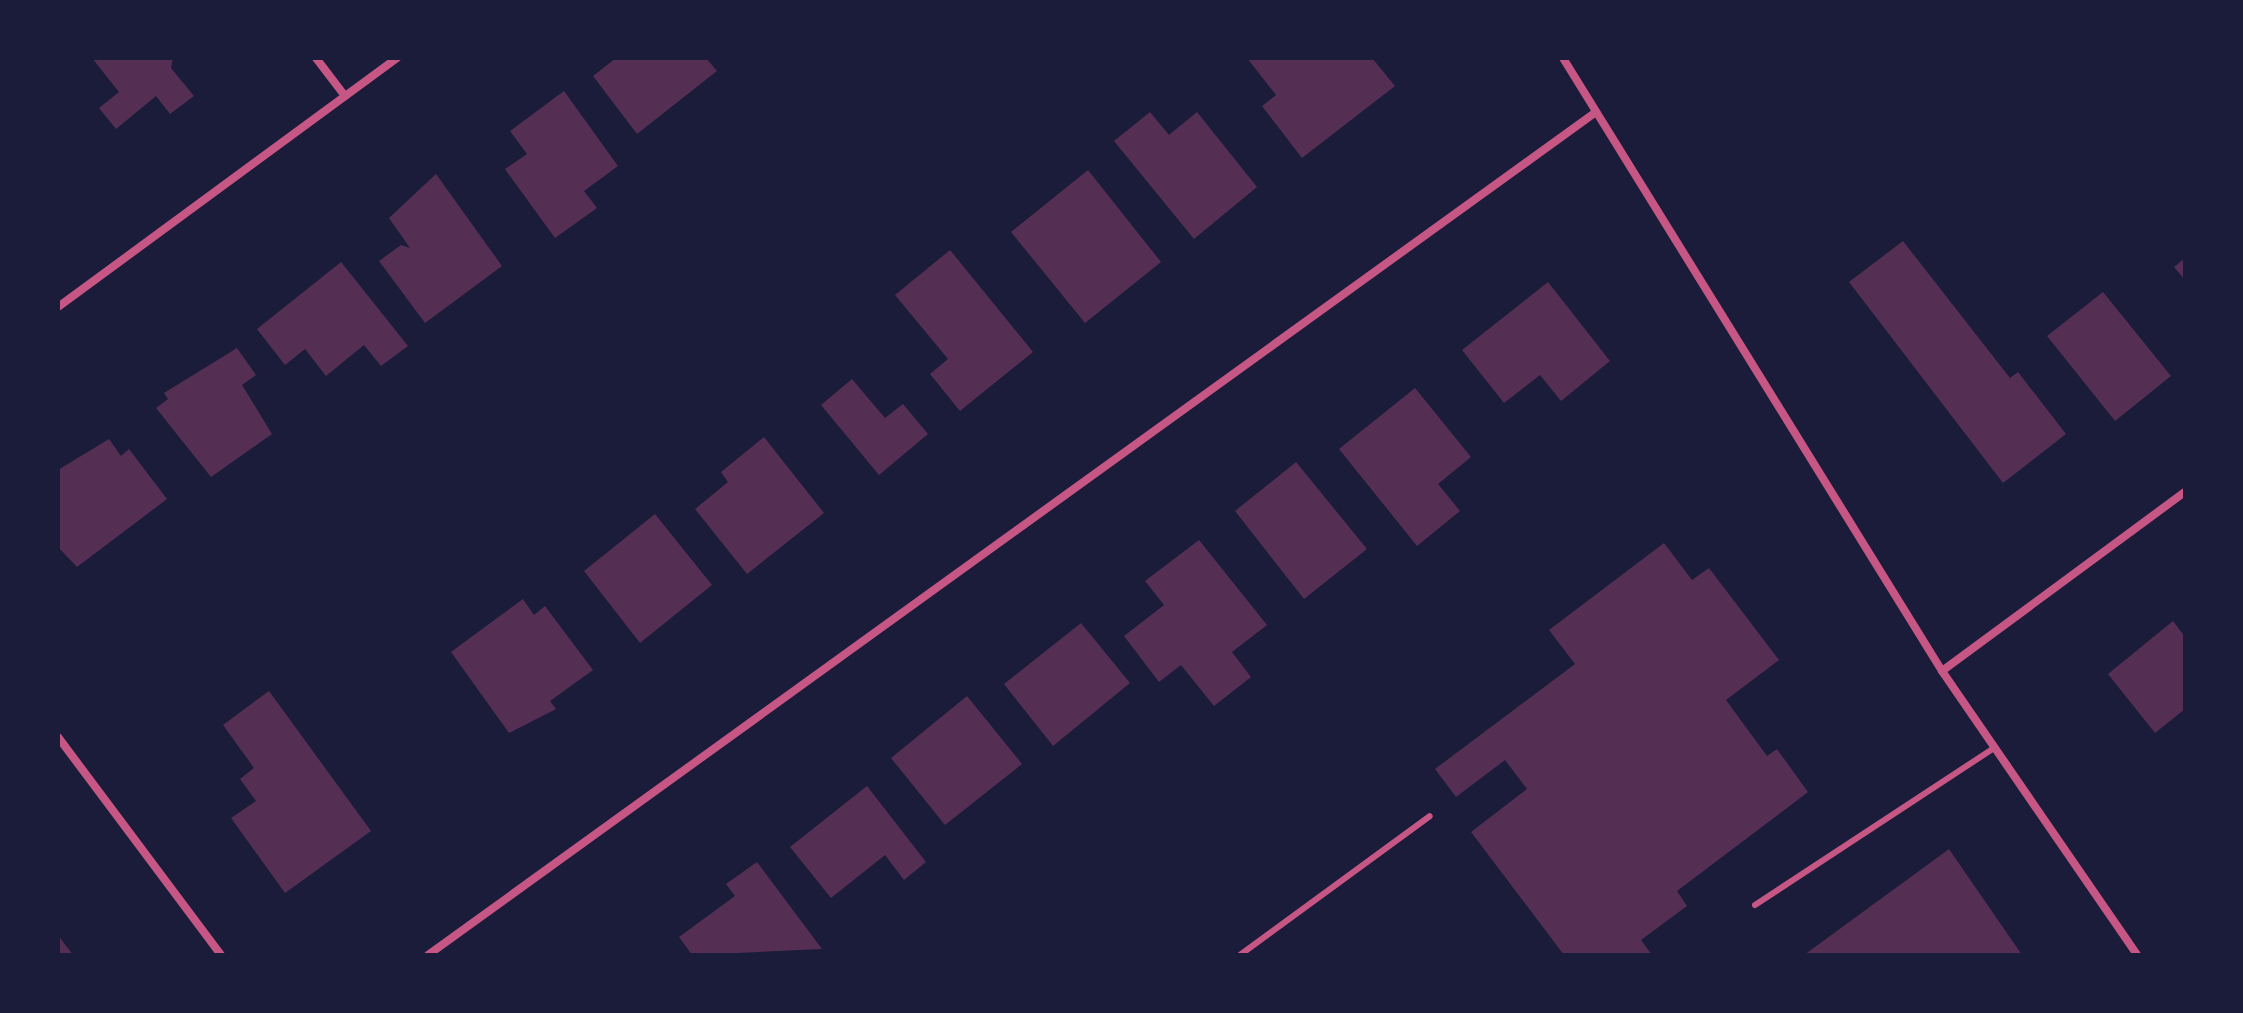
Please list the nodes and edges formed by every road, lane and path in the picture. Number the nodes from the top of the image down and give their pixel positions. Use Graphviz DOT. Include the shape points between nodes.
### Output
graph roads {
  1 [pos="316,58"];
  2 [pos="397,58"];
  3 [pos="1563,58"];
  4 [pos="345,96"];
  5 [pos="1596,112"];
  6 [pos="58,307"];
  7 [pos="2185,492"];
  8 [pos="1942,671"];
  9 [pos="58,737"];
  10 [pos="1994,748"];
  11 [pos="1430,816"];
  12 [pos="1755,905"];
  13 [pos="221,955"];
  14 [pos="428,955"];
  15 [pos="1240,955"];
  16 [pos="2137,955"];
  1 -- 4 [label="street"];
  2 -- 4 [label="street"];
  3 -- 5 [label="street"];
  4 -- 6 [label="street"];
  5 -- 8 [label="street"];
  5 -- 14 [label="street"];
  7 -- 8 [label="street"];
  8 -- 10 [label="street"];
  9 -- 13 [label="street"];
  10 -- 12 [label="lane"];
  10 -- 16 [label="street"];
  11 -- 15 [label="lane"];
}
